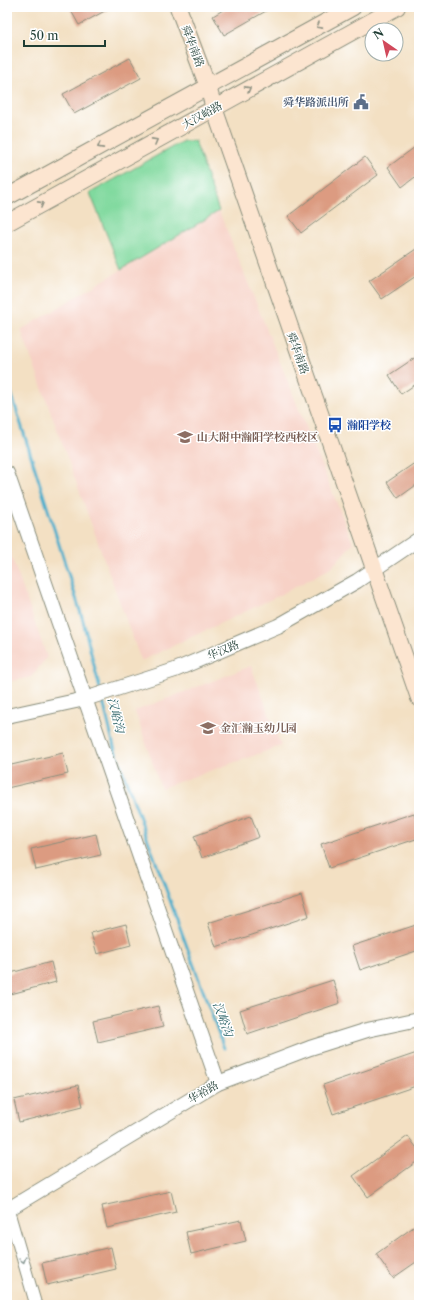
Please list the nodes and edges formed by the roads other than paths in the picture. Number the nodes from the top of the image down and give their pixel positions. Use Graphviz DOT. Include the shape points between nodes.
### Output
graph roads {
  1 [pos="178,7"];
  2 [pos="354,7"];
  3 [pos="397,7"];
  4 [pos="208,86"];
  5 [pos="214,108"];
  6 [pos="7,196"];
  7 [pos="7,223"];
  8 [pos="7,473"];
  9 [pos="419,538"];
  10 [pos="375,570"];
  11 [pos="96,696"];
  12 [pos="419,698"];
  13 [pos="7,716"];
  14 [pos="419,1019"];
  15 [pos="218,1083"];
  16 [pos="7,1209"];
  17 [pos="36,1305"];
  1 -- 4 [label="main road, 舜华南路"];
  2 -- 4 [label="main road, 大汉峪路, one-way"];
  5 -- 3 [label="main road, 大汉峪路, one-way"];
  4 -- 5 [label="main road, 舜华南路"];
  4 -- 6 [label="main road, 大汉峪路, one-way"];
  7 -- 5 [label="main road, 大汉峪路, one-way"];
  5 -- 10 [label="main road, 舜华南路" via="269,272"];
  8 -- 11 [label="street"];
  9 -- 10 [label="street, 华汉路"];
  10 -- 11 [label="street, 华汉路" via="278,626 175,670"];
  10 -- 12 [label="main road, 舜华南路"];
  11 -- 13 [label="street, 华汉路"];
  11 -- 15 [label="street"];
  14 -- 15 [label="street, 华裕路" via="367,1030 310,1048"];
  15 -- 16 [label="street, 华裕路"];
  16 -- 17 [label="street, one-way"];
}
